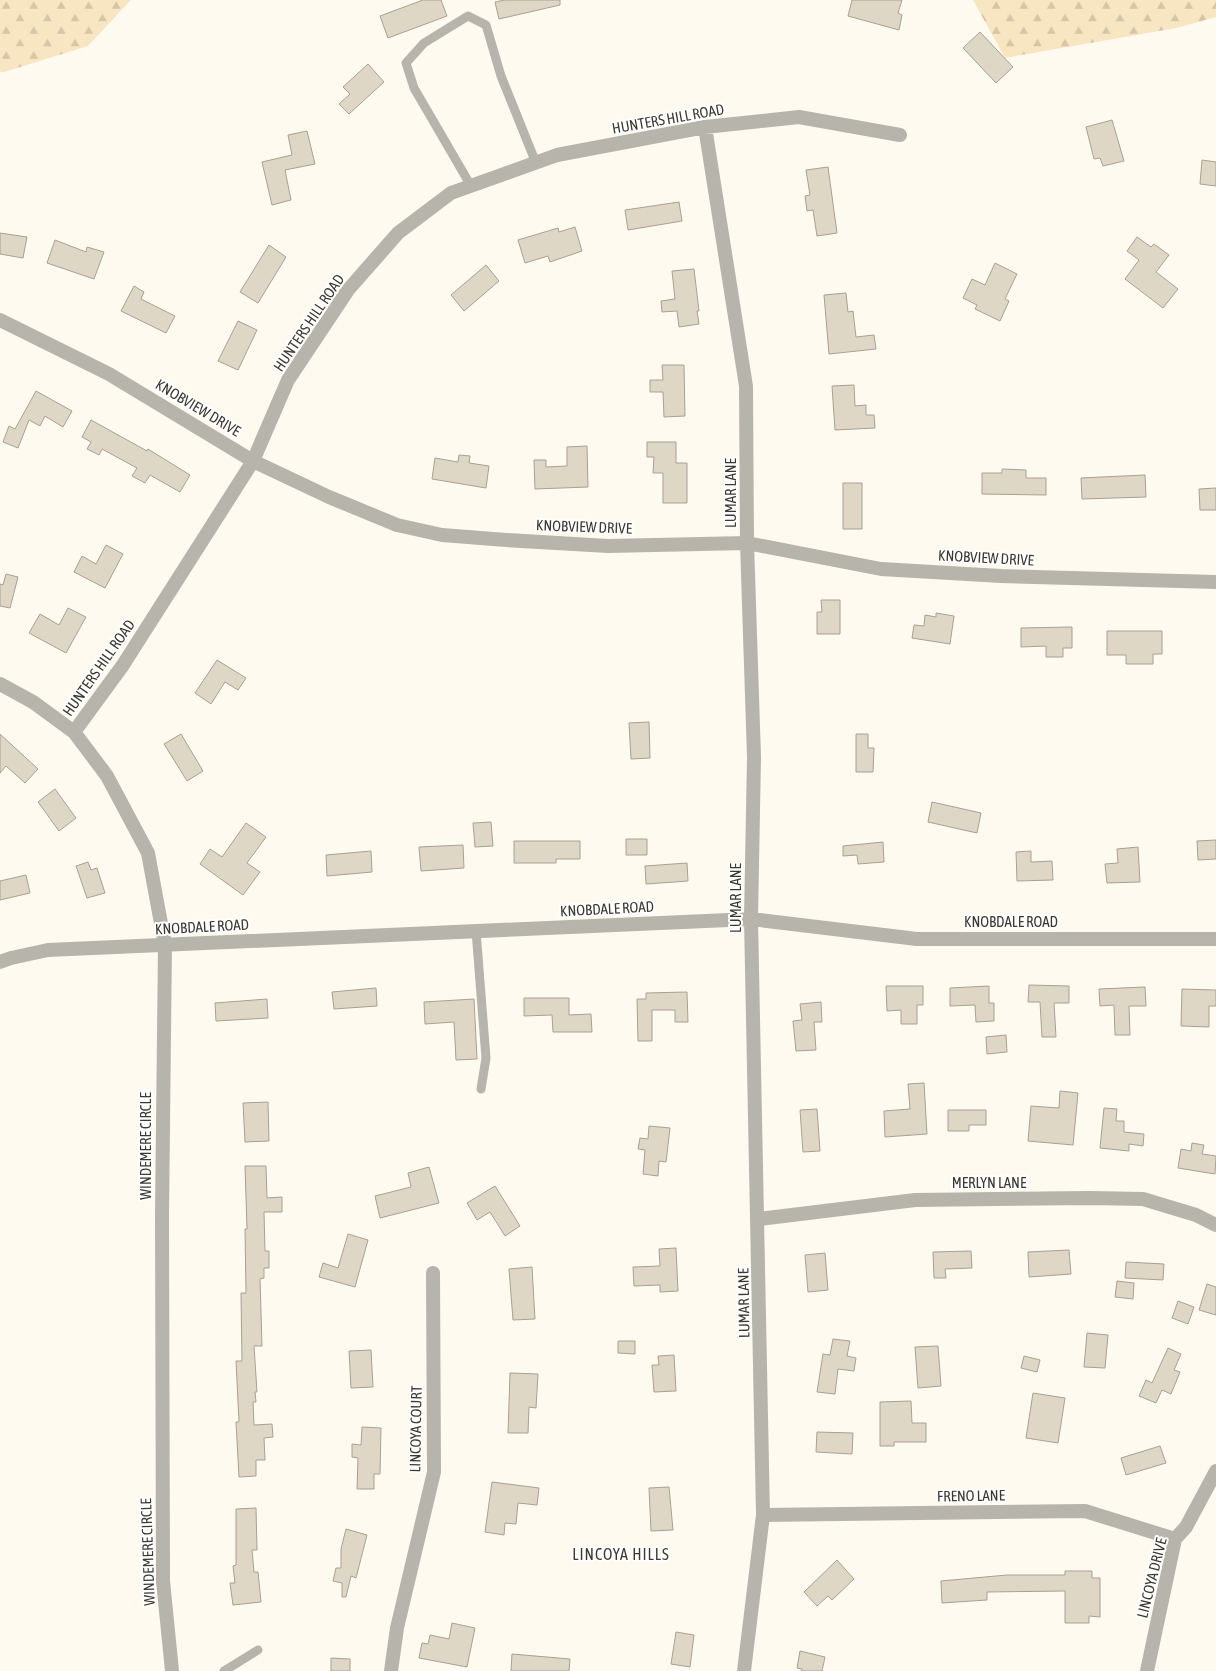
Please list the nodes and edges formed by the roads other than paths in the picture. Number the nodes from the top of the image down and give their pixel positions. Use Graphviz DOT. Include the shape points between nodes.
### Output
graph roads {
  1 [pos="705,127"];
  2 [pos="900,135"];
  3 [pos="536,163"];
  4 [pos="471,186"];
  5 [pos="0,320"];
  6 [pos="253,461"];
  7 [pos="747,542"];
  8 [pos="1216,582"];
  9 [pos="0,684"];
  10 [pos="74,732"];
  11 [pos="751,918"];
  12 [pos="476,931"];
  13 [pos="1216,939"];
  14 [pos="165,945"];
  15 [pos="0,962"];
  16 [pos="481,1089"];
  17 [pos="758,1219"];
  18 [pos="1216,1225"];
  19 [pos="433,1273"];
  20 [pos="1216,1471"];
  21 [pos="764,1516"];
  22 [pos="1176,1539"];
  23 [pos="258,1650"];
  24 [pos="172,1671"];
  25 [pos="224,1671"];
  26 [pos="391,1671"];
  27 [pos="744,1671"];
  28 [pos="1147,1671"];
  1 -- 2 [label="street, HUNTERS HILL ROAD" via="799,117"];
  1 -- 3 [label="street, HUNTERS HILL ROAD" via="557,155"];
  1 -- 7 [label="street, LUMAR LANE" via="746,386"];
  3 -- 4 [label="street, HUNTERS HILL ROAD"];
  3 -- 4 [label="lane" via="501,76 486,25 468,16 424,43 406,62 414,88"];
  4 -- 6 [label="street, HUNTERS HILL ROAD" via="452,193 398,233 348,290 288,380"];
  5 -- 6 [label="street, KNOBVIEW DRIVE" via="109,374"];
  6 -- 7 [label="street, KNOBVIEW DRIVE" via="396,525 442,535 608,546"];
  6 -- 10 [label="street, HUNTERS HILL ROAD" via="123,665"];
  7 -- 8 [label="street, KNOBVIEW DRIVE" via="881,569"];
  7 -- 11 [label="street, LUMAR LANE" via="754,756"];
  9 -- 10 [label="street, WINDEMERE CIRCLE" via="33,702"];
  10 -- 14 [label="street, WINDEMERE CIRCLE" via="107,776 148,853"];
  11 -- 12 [label="street, KNOBDALE ROAD"];
  11 -- 13 [label="street, KNOBDALE ROAD" via="917,939"];
  11 -- 17 [label="street, LUMAR LANE"];
  12 -- 14 [label="street, KNOBDALE ROAD"];
  12 -- 16 [label="lane" via="486,1058"];
  14 -- 15 [label="street, KNOBDALE ROAD" via="48,950"];
  14 -- 24 [label="street, WINDEMERE CIRCLE" via="163,1581"];
  17 -- 18 [label="street, MERLYN LANE" via="914,1200 1090,1198 1143,1200 1196,1215"];
  17 -- 21 [label="street, LUMAR LANE"];
  19 -- 26 [label="street, LINCOYA COURT" via="434,1472 397,1628"];
  20 -- 22 [label="street, LINCOYA DRIVE" via="1186,1527"];
  21 -- 22 [label="street, FRENO LANE" via="1085,1511"];
  21 -- 27 [label="street, LUMAR LANE"];
  22 -- 28 [label="street, LINCOYA DRIVE"];
  23 -- 25 [label="lane"];
}
